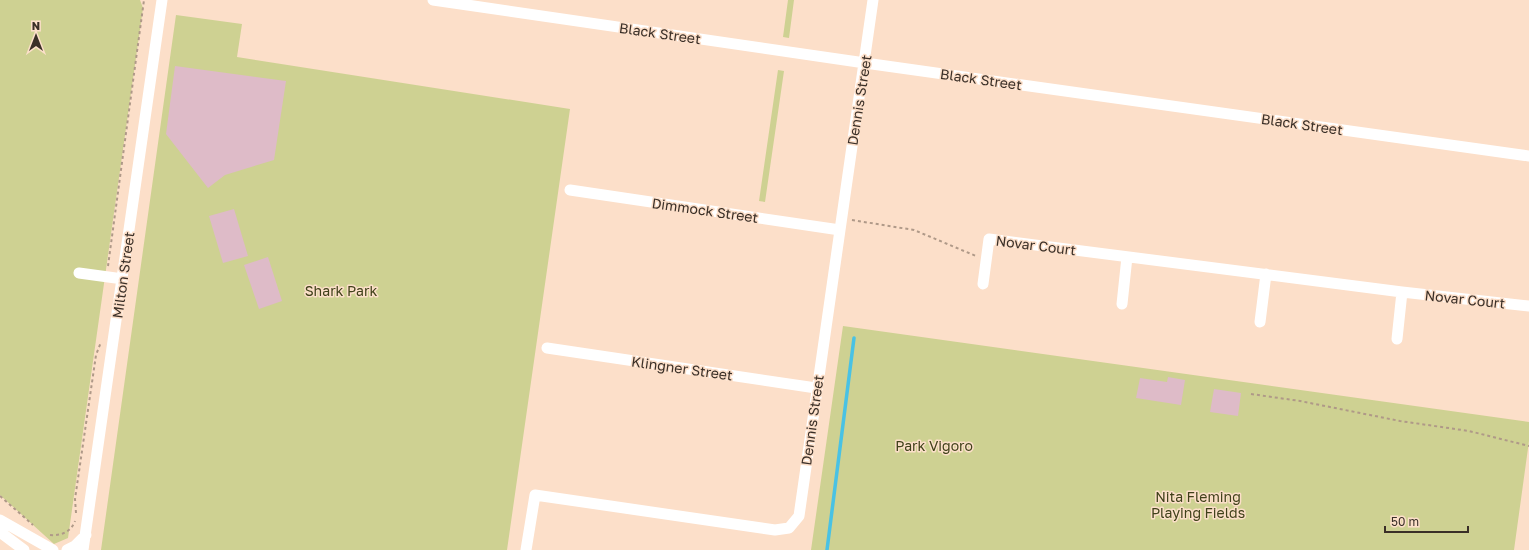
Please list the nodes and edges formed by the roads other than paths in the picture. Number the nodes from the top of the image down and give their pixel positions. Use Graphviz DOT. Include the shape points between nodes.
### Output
graph roads {
  1 [pos="162,0"];
  2 [pos="433,0"];
  3 [pos="873,0"];
  4 [pos="865,63"];
  5 [pos="1529,156"];
  6 [pos="570,190"];
  7 [pos="841,224"];
  8 [pos="1127,257"];
  9 [pos="79,273"];
  10 [pos="1266,274"];
  11 [pos="123,279"];
  12 [pos="983,284"];
  13 [pos="1402,292"];
  14 [pos="1122,304"];
  15 [pos="1529,306"];
  16 [pos="1260,322"];
  17 [pos="1397,339"];
  18 [pos="547,348"];
  19 [pos="816,388"];
  20 [pos="0,520"];
  21 [pos="0,532"];
  22 [pos="86,535"];
  23 [pos="24,550"];
  24 [pos="53,550"];
  25 [pos="67,550"];
  26 [pos="83,550"];
  27 [pos="526,550"];
  1 -- 11 [label="street, Milton Street"];
  2 -- 4 [label="street, Black Street"];
  3 -- 4 [label="street, Dennis Street"];
  4 -- 5 [label="street, Black Street"];
  4 -- 7 [label="street, Dennis Street"];
  6 -- 7 [label="street, Dimmock Street"];
  7 -- 19 [label="street, Dennis Street"];
  8 -- 10 [label="street, Novar Court"];
  8 -- 12 [label="street, Novar Court" via="989,239"];
  8 -- 14 [label="street"];
  9 -- 11 [label="street"];
  10 -- 13 [label="street, Novar Court"];
  10 -- 16 [label="street"];
  11 -- 22 [label="street, Milton Street"];
  13 -- 15 [label="street, Novar Court"];
  13 -- 17 [label="street"];
  18 -- 19 [label="street, Klingner Street"];
  19 -- 27 [label="street, Dennis Street" via="799,516 789,528 775,530 534,495"];
  20 -- 24 [label="street"];
  21 -- 23 [label="street"];
  22 -- 25 [label="street"];
  22 -- 26 [label="street, Milton Street"];
}
